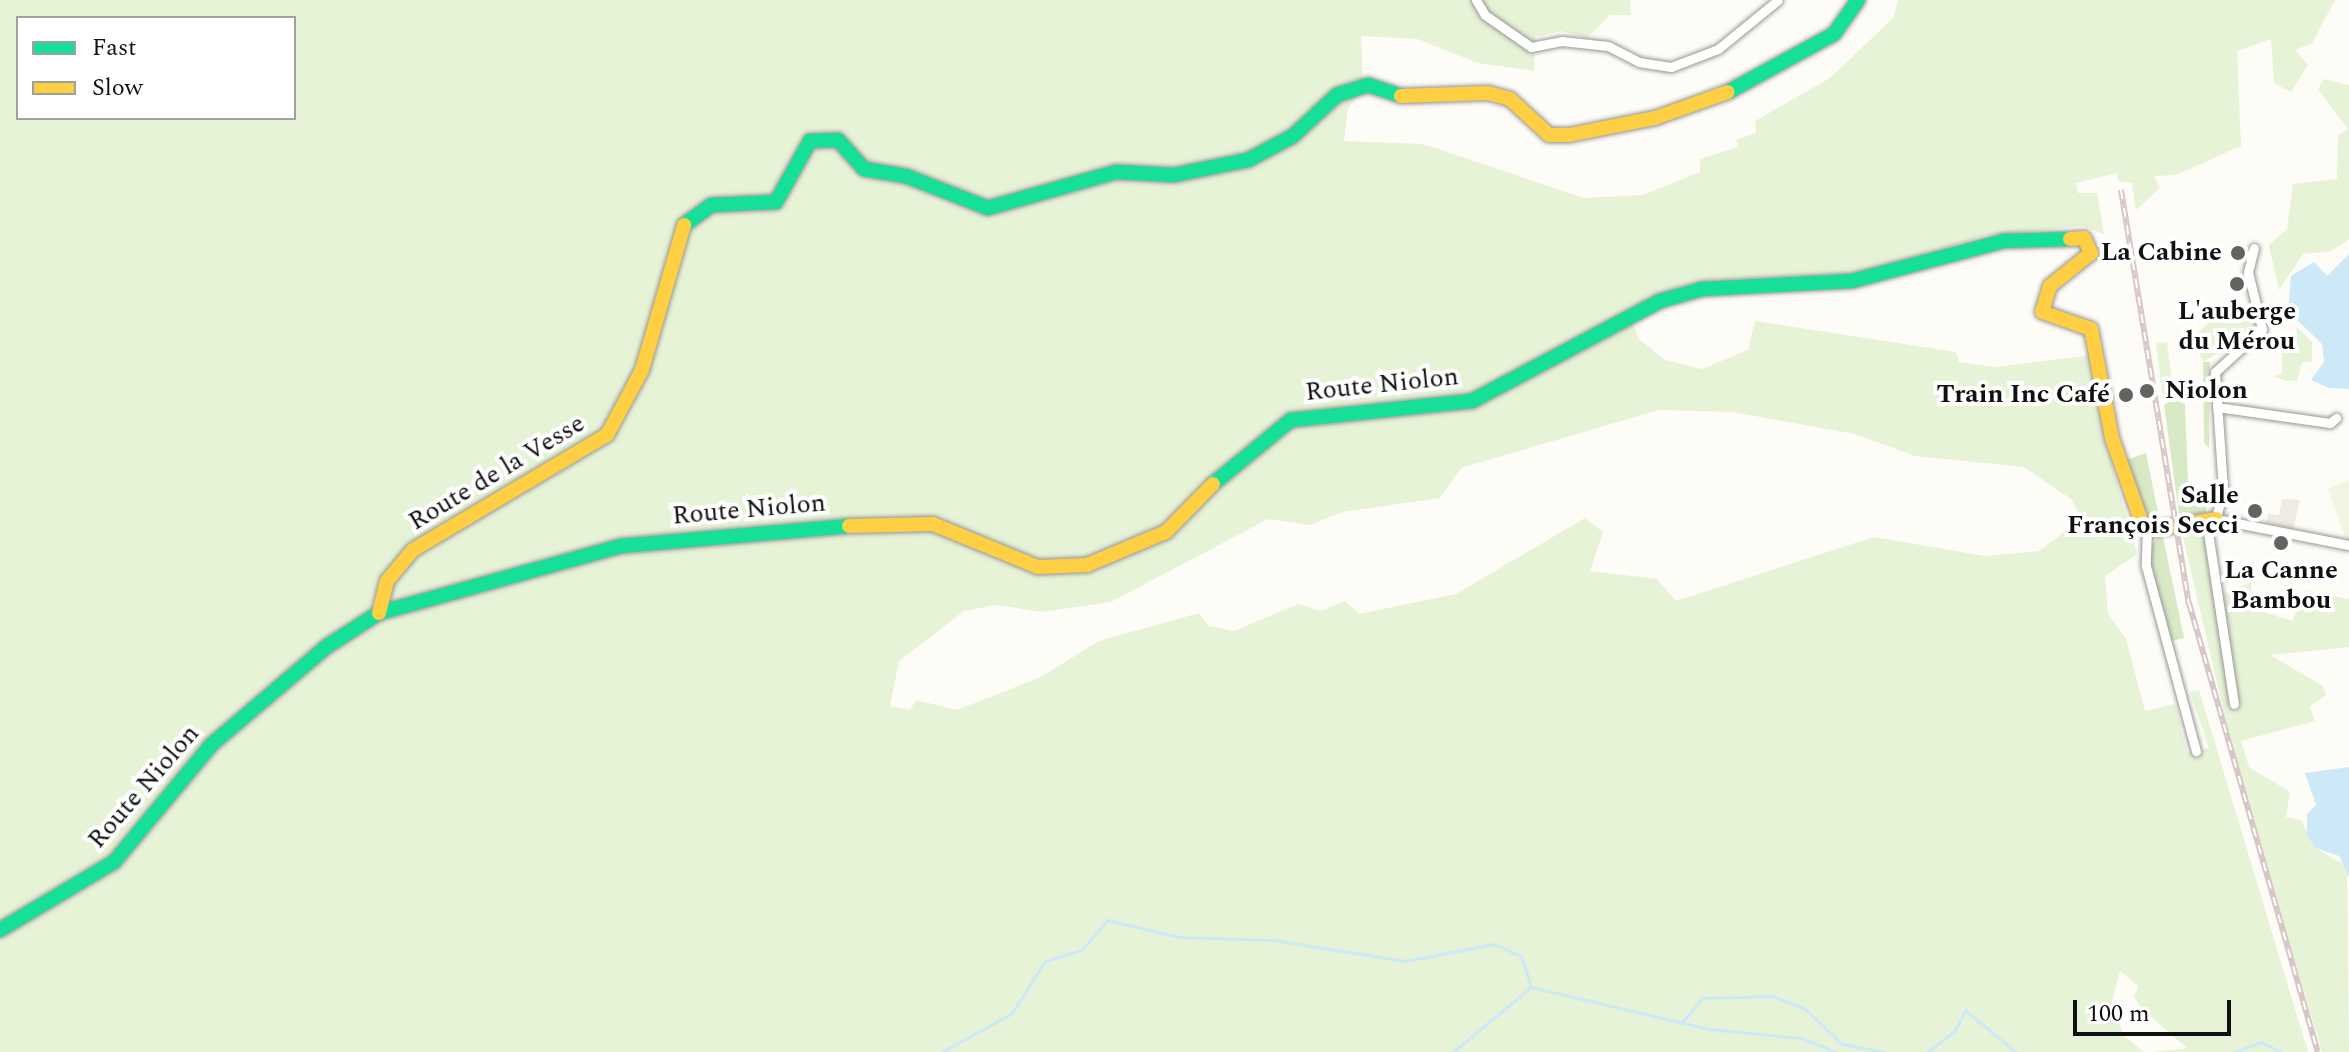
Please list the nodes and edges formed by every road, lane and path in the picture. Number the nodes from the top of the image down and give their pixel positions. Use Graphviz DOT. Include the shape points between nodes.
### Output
graph roads {
  1 [pos="1476,0"];
  2 [pos="1778,0"];
  3 [pos="1858,0"];
  4 [pos="1123,164"];
  5 [pos="1110,174"];
  6 [pos="2254,248"];
  7 [pos="2217,407"];
  8 [pos="2336,418"];
  9 [pos="2211,519"];
  10 [pos="2147,528"];
  11 [pos="2348,545"];
  12 [pos="379,613"];
  13 [pos="2234,704"];
  14 [pos="2196,751"];
  15 [pos="0,930"];
  1 -- 2 [label="street" via="1485,15 1531,47 1562,41 1608,46 1639,62 1671,67 1718,49"];
  3 -- 5 [label="street, Route de la Vesse" via="1809,53 1743,87 1655,118 1549,135 1510,99 1403,96 1368,85 1337,95 1301,130 1248,160 1174,175"];
  4 -- 5 [label="street"];
  5 -- 12 [label="street, Route de la Vesse" via="981,208 906,176 864,169 838,140 810,141 796,156 776,202 712,205 686,217 642,370 607,435 413,550 387,581"];
  6 -- 7 [label="street" via="2248,272 2263,325 2215,372"];
  7 -- 8 [label="street" via="2330,423"];
  7 -- 9 [label="street" via="2223,490"];
  9 -- 10 [label="street"];
  9 -- 11 [label="street"];
  9 -- 13 [label="street"];
  10 -- 12 [label="street, Route Niolon" via="2112,438 2091,329 2049,317 2040,306 2050,286 2091,253 2090,242 2071,235 1980,246 1852,281 1684,293 1472,401 1291,420 1249,448 1166,532 1087,565 1038,567 933,524 879,523 621,546"];
  10 -- 14 [label="street" via="2152,589"];
  12 -- 15 [label="street, Route Niolon" via="326,647 196,758 114,862"];
}
